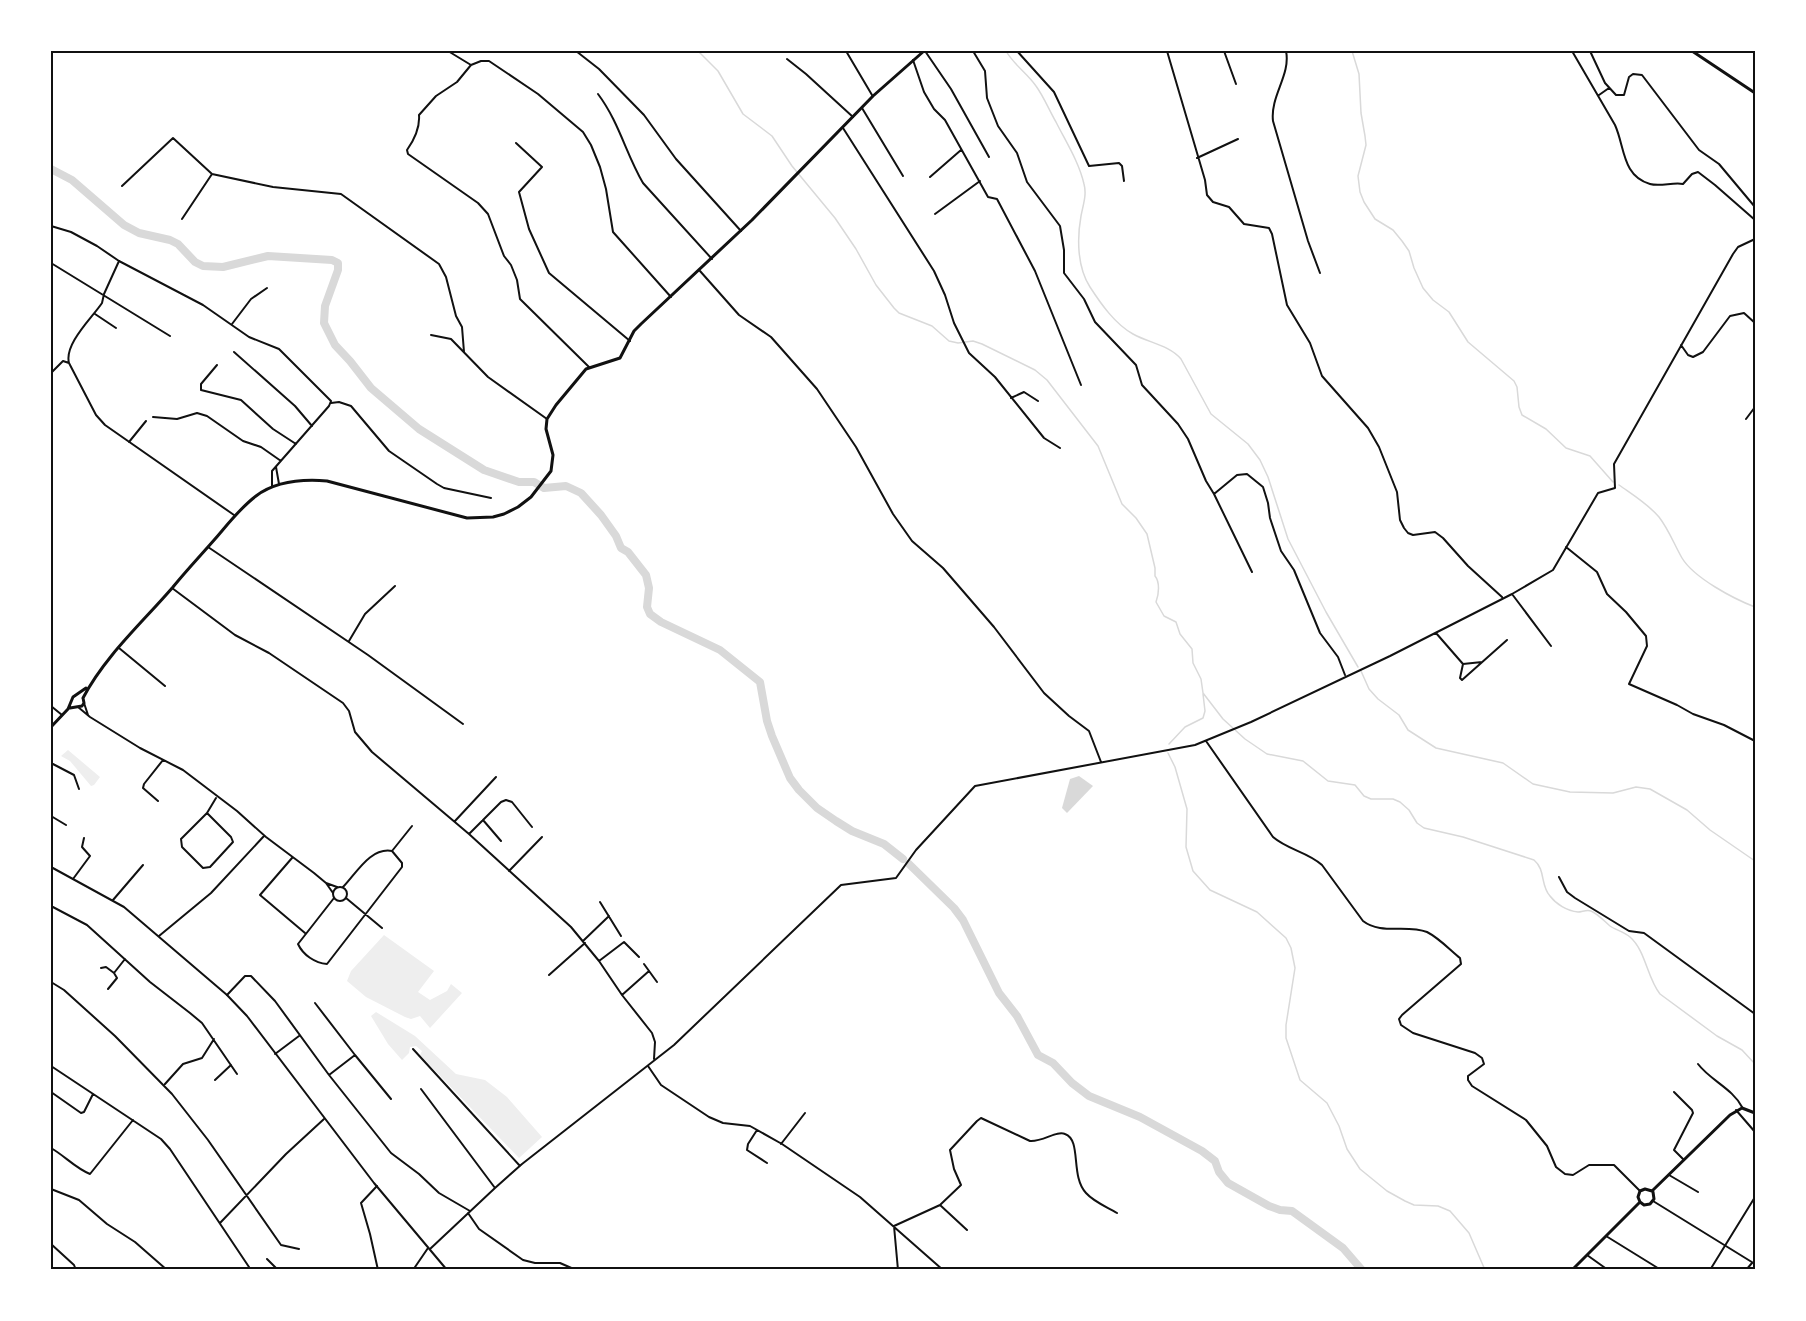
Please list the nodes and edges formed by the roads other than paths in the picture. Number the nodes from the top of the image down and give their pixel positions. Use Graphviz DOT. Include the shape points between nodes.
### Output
graph roads {
  1 [pos="448,51"];
  2 [pos="576,51"];
  3 [pos="846,51"];
  4 [pos="924,51"];
  5 [pos="973,51"];
  6 [pos="1017,51"];
  7 [pos="1167,51"];
  8 [pos="1224,51"];
  9 [pos="1286,51"];
  10 [pos="1572,51"];
  11 [pos="1590,51"];
  12 [pos="1692,51"];
  13 [pos="787,59"];
  14 [pos="913,60"];
  15 [pos="471,65"];
  16 [pos="1236,84"];
  17 [pos="1609,88"];
  18 [pos="1755,93"];
  19 [pos="598,94"];
  20 [pos="1599,95"];
  21 [pos="873,96"];
  22 [pos="862,108"];
  23 [pos="853,117"];
  24 [pos="843,128"];
  25 [pos="1238,139"];
  26 [pos="516,143"];
  27 [pos="962,150"];
  28 [pos="989,157"];
  29 [pos="1197,158"];
  30 [pos="212,174"];
  31 [pos="903,176"];
  32 [pos="930,177"];
  33 [pos="980,181"];
  34 [pos="1124,181"];
  35 [pos="122,186"];
  36 [pos="1755,207"];
  37 [pos="935,214"];
  38 [pos="182,219"];
  39 [pos="1755,220"];
  40 [pos="51,226"];
  41 [pos="741,231"];
  42 [pos="1755,239"];
  43 [pos="712,259"];
  44 [pos="119,261"];
  45 [pos="51,263"];
  46 [pos="700,271"];
  47 [pos="1320,273"];
  48 [pos="267,288"];
  49 [pos="104,294"];
  50 [pos="671,297"];
  51 [pos="95,314"];
  52 [pos="1755,323"];
  53 [pos="232,324"];
  54 [pos="116,328"];
  55 [pos="431,335"];
  56 [pos="170,336"];
  57 [pos="630,341"];
  58 [pos="1681,345"];
  59 [pos="234,352"];
  60 [pos="464,352"];
  61 [pos="69,363"];
  62 [pos="217,365"];
  63 [pos="589,367"];
  64 [pos="51,373"];
  65 [pos="1081,385"];
  66 [pos="1011,398"];
  67 [pos="1038,401"];
  68 [pos="330,405"];
  69 [pos="1755,407"];
  70 [pos="153,417"];
  71 [pos="547,419"];
  72 [pos="1746,419"];
  73 [pos="146,421"];
  74 [pos="312,426"];
  75 [pos="129,442"];
  76 [pos="296,444"];
  77 [pos="1060,448"];
  78 [pos="281,461"];
  79 [pos="276,467"];
  80 [pos="279,484"];
  81 [pos="273,487"];
  82 [pos="1214,494"];
  83 [pos="491,498"];
  84 [pos="234,515"];
  85 [pos="208,547"];
  86 [pos="1566,547"];
  87 [pos="1252,572"];
  88 [pos="395,586"];
  89 [pos="172,588"];
  90 [pos="1512,594"];
  91 [pos="1503,598"];
  92 [pos="1436,633"];
  93 [pos="1507,640"];
  94 [pos="349,642"];
  95 [pos="1551,646"];
  96 [pos="119,647"];
  97 [pos="1482,662"];
  98 [pos="1463,664"];
  99 [pos="1346,676"];
  100 [pos="165,686"];
  101 [pos="86,688"];
  102 [pos="76,695"];
  103 [pos="83,698"];
  104 [pos="72,701"];
  105 [pos="84,703"];
  106 [pos="51,706"];
  107 [pos="77,707"];
  108 [pos="68,709"];
  109 [pos="62,715"];
  110 [pos="88,715"];
  111 [pos="464,723"];
  112 [pos="51,727"];
  113 [pos="1206,741"];
  114 [pos="1755,741"];
  115 [pos="163,760"];
  116 [pos="1101,762"];
  117 [pos="51,763"];
  118 [pos="496,777"];
  119 [pos="79,789"];
  120 [pos="216,797"];
  121 [pos="158,801"];
  122 [pos="207,813"];
  123 [pos="51,816"];
  124 [pos="483,820"];
  125 [pos="454,822"];
  126 [pos="66,825"];
  127 [pos="412,826"];
  128 [pos="532,827"];
  129 [pos="469,834"];
  130 [pos="264,836"];
  131 [pos="542,837"];
  132 [pos="84,838"];
  133 [pos="501,841"];
  134 [pos="392,851"];
  135 [pos="293,857"];
  136 [pos="143,865"];
  137 [pos="51,867"];
  138 [pos="509,871"];
  139 [pos="1559,877"];
  140 [pos="73,879"];
  141 [pos="326,883"];
  142 [pos="337,887"];
  143 [pos="343,887"];
  144 [pos="333,893"];
  145 [pos="334,898"];
  146 [pos="346,898"];
  147 [pos="113,900"];
  148 [pos="600,902"];
  149 [pos="51,906"];
  150 [pos="366,913"];
  151 [pos="609,916"];
  152 [pos="382,928"];
  153 [pos="305,933"];
  154 [pos="159,936"];
  155 [pos="621,936"];
  156 [pos="584,942"];
  157 [pos="639,957"];
  158 [pos="125,959"];
  159 [pos="599,961"];
  160 [pos="644,964"];
  161 [pos="101,968"];
  162 [pos="649,971"];
  163 [pos="114,973"];
  164 [pos="549,975"];
  165 [pos="51,982"];
  166 [pos="657,982"];
  167 [pos="108,989"];
  168 [pos="227,995"];
  169 [pos="622,995"];
  170 [pos="315,1003"];
  171 [pos="1755,1014"];
  172 [pos="299,1036"];
  173 [pos="214,1039"];
  174 [pos="413,1049"];
  175 [pos="275,1054"];
  176 [pos="355,1055"];
  177 [pos="654,1060"];
  178 [pos="1698,1064"];
  179 [pos="231,1065"];
  180 [pos="51,1066"];
  181 [pos="648,1066"];
  182 [pos="237,1074"];
  183 [pos="329,1075"];
  184 [pos="215,1080"];
  185 [pos="164,1084"];
  186 [pos="421,1089"];
  187 [pos="51,1092"];
  188 [pos="1674,1092"];
  189 [pos="93,1094"];
  190 [pos="391,1099"];
  191 [pos="1742,1108"];
  192 [pos="1736,1110"];
  193 [pos="806,1113"];
  194 [pos="1755,1113"];
  195 [pos="324,1119"];
  196 [pos="133,1120"];
  197 [pos="757,1130"];
  198 [pos="1755,1132"];
  199 [pos="782,1144"];
  200 [pos="51,1148"];
  201 [pos="1684,1160"];
  202 [pos="767,1163"];
  203 [pos="520,1166"];
  204 [pos="1669,1174"];
  205 [pos="377,1186"];
  206 [pos="495,1188"];
  207 [pos="51,1189"];
  208 [pos="1640,1191"];
  209 [pos="1652,1191"];
  210 [pos="1698,1192"];
  211 [pos="247,1196"];
  212 [pos="1755,1197"];
  213 [pos="1653,1201"];
  214 [pos="1640,1202"];
  215 [pos="940,1205"];
  216 [pos="469,1212"];
  217 [pos="1117,1213"];
  218 [pos="220,1223"];
  219 [pos="894,1226"];
  220 [pos="967,1230"];
  221 [pos="1606,1236"];
  222 [pos="51,1244"];
  223 [pos="1726,1245"];
  224 [pos="429,1248"];
  225 [pos="299,1249"];
  226 [pos="1587,1256"];
  227 [pos="267,1259"];
  228 [pos="1754,1263"];
  229 [pos="76,1270"];
  230 [pos="167,1270"];
  231 [pos="251,1270"];
  232 [pos="278,1270"];
  233 [pos="378,1270"];
  234 [pos="413,1270"];
  235 [pos="447,1270"];
  236 [pos="576,1270"];
  237 [pos="898,1270"];
  238 [pos="943,1270"];
  239 [pos="1572,1270"];
  240 [pos="1608,1270"];
  241 [pos="1661,1270"];
  242 [pos="1710,1270"];
  243 [pos="1746,1270"];
  1 -- 15 [label="street"];
  2 -- 41 [label="street" via="644,115 676,159"];
  3 -- 21 [label="street"];
  4 -- 14 [label="main road"];
  4 -- 28 [label="street" via="951,89"];
  5 -- 82 [label="street" via="985,71 987,98 998,126 1017,153 1027,183 1060,226 1064,273 1084,299 1095,322 1136,364 1142,385 1178,424"];
  6 -- 34 [label="street" via="1054,92 1089,166 1119,163"];
  7 -- 29 [label="street"];
  8 -- 16 [label="street"];
  9 -- 47 [label="street" via="1273,121"];
  10 -- 20 [label="street"];
  11 -- 17 [label="street"];
  12 -- 18 [label="main road"];
  13 -- 23 [label="street"];
  14 -- 21 [label="main road"];
  14 -- 27 [label="street" via="924,92"];
  15 -- 50 [label="street" via="489,62 538,94 583,132 600,167 613,232"];
  15 -- 63 [label="street" via="419,115 408,154 488,213 517,280 520,298"];
  17 -- 20 [label="street"];
  17 -- 36 [label="street" via="1616,95 1624,95 1629,78 1637,73 1642,75 1699,150 1719,164"];
  19 -- 43 [label="street" via="617,123 643,183"];
  20 -- 39 [label="street" via="1621,138 1627,166 1635,174 1658,185 1683,184 1698,172"];
  21 -- 22 [label="main road"];
  22 -- 23 [label="main road"];
  22 -- 31 [label="street"];
  23 -- 24 [label="main road"];
  24 -- 41 [label="main road"];
  24 -- 66 [label="street" via="934,271 965,346"];
  25 -- 29 [label="street"];
  26 -- 57 [label="street" via="542,167 519,192 529,229 549,273"];
  27 -- 32 [label="street"];
  27 -- 33 [label="street"];
  29 -- 91 [label="street" via="1209,199 1229,207 1244,224 1266,227 1272,234 1287,305 1310,343 1323,376 1368,428 1379,447 1397,492 1404,528 1413,535 1435,532"];
  30 -- 35 [label="street" via="173,138"];
  30 -- 38 [label="street"];
  30 -- 60 [label="street" via="347,198 438,264 462,327"];
  33 -- 37 [label="street"];
  33 -- 65 [label="street" via="988,197 997,200 1005,213 1035,271"];
  40 -- 44 [label="street" via="71,232"];
  41 -- 43 [label="main road"];
  42 -- 58 [label="street" via="1733,254"];
  43 -- 46 [label="main road"];
  44 -- 49 [label="street"];
  44 -- 53 [label="street"];
  45 -- 49 [label="street"];
  46 -- 50 [label="main road"];
  46 -- 116 [label="street" via="740,315 771,337 817,389 912,541 943,568 1044,693 1089,731"];
  48 -- 53 [label="street" via="251,299"];
  49 -- 51 [label="street"];
  49 -- 56 [label="street"];
  50 -- 57 [label="main road" via="641,324"];
  51 -- 54 [label="street"];
  51 -- 61 [label="street" via="71,346"];
  52 -- 58 [label="street" via="1744,314 1730,316 1693,357"];
  53 -- 68 [label="street" via="249,337 284,352 331,401"];
  55 -- 60 [label="street" via="451,339"];
  57 -- 63 [label="main road" via="620,358"];
  58 -- 86 [label="street" via="1614,464 1615,488 1598,493"];
  59 -- 74 [label="street"];
  60 -- 71 [label="street" via="488,377"];
  61 -- 64 [label="street" via="63,361"];
  61 -- 75 [label="street" via="100,420"];
  62 -- 76 [label="street" via="201,384 201,390 241,400"];
  63 -- 71 [label="main road"];
  66 -- 67 [label="street" via="1024,392"];
  66 -- 77 [label="street" via="1044,438"];
  68 -- 74 [label="street"];
  68 -- 83 [label="street" via="339,402 351,406 389,450 437,484"];
  69 -- 72 [label="street"];
  70 -- 78 [label="street" via="177,419 197,413 207,416"];
  71 -- 80 [label="main road" via="553,466 531,497 493,517 467,518 332,481"];
  73 -- 75 [label="street"];
  74 -- 76 [label="street"];
  75 -- 84 [label="street"];
  76 -- 78 [label="street"];
  78 -- 79 [label="street"];
  79 -- 80 [label="street"];
  79 -- 81 [label="street" via="271,475"];
  80 -- 81 [label="main road"];
  81 -- 84 [label="main road"];
  82 -- 87 [label="street"];
  82 -- 99 [label="street" via="1237,475 1247,474 1263,487 1281,551 1294,570 1320,633"];
  84 -- 85 [label="main road"];
  85 -- 89 [label="main road"];
  85 -- 94 [label="street"];
  86 -- 90 [label="street" via="1553,570"];
  86 -- 114 [label="street" via="1597,572 1607,594 1646,636 1647,646 1629,684"];
  88 -- 94 [label="street" via="365,614"];
  89 -- 96 [label="main road"];
  89 -- 125 [label="street" via="235,635 339,699 347,706 355,732 372,752"];
  90 -- 91 [label="street"];
  90 -- 95 [label="street"];
  91 -- 92 [label="street"];
  92 -- 98 [label="street"];
  92 -- 99 [label="street"];
  93 -- 97 [label="street"];
  94 -- 111 [label="street"];
  96 -- 100 [label="street"];
  96 -- 101 [label="main road"];
  97 -- 98 [label="street"];
  97 -- 98 [label="street" via="1462,680"];
  99 -- 113 [label="street"];
  101 -- 102 [label="main road"];
  101 -- 103 [label="main road"];
  102 -- 103 [label="main road"];
  102 -- 104 [label="main road"];
  103 -- 105 [label="main road"];
  104 -- 107 [label="main road"];
  104 -- 108 [label="main road"];
  105 -- 107 [label="main road"];
  105 -- 110 [label="street"];
  106 -- 109 [label="street"];
  107 -- 108 [label="main road"];
  107 -- 110 [label="street"];
  108 -- 109 [label="main road"];
  109 -- 112 [label="main road"];
  110 -- 115 [label="street"];
  113 -- 116 [label="street"];
  113 -- 208 [label="street" via="1273,837 1322,865 1363,921 1379,928 1425,931 1460,958 1461,964 1402,1015 1401,1024 1413,1033 1482,1058 1482,1068 1468,1076 1472,1086 1526,1120 1547,1146 1556,1167 1565,1174 1573,1175 1589,1164 1614,1165"];
  115 -- 120 [label="street" via="183,770"];
  115 -- 121 [label="street" via="143,788"];
  116 -- 177 [label="street" via="975,786 916,850 896,878 841,885"];
  117 -- 119 [label="street" via="74,774"];
  118 -- 125 [label="street"];
  120 -- 122 [label="street"];
  120 -- 130 [label="street"];
  122 -- 122 [label="street" via="181,839 182,847 203,868 210,867 232,842"];
  123 -- 126 [label="street"];
  124 -- 128 [label="street" via="506,800"];
  124 -- 129 [label="street"];
  124 -- 133 [label="street"];
  125 -- 129 [label="street"];
  127 -- 134 [label="street"];
  129 -- 138 [label="street"];
  130 -- 135 [label="street"];
  130 -- 154 [label="street" via="211,893"];
  131 -- 138 [label="street"];
  132 -- 140 [label="street" via="81,845 90,856"];
  134 -- 143 [label="street" via="370,857"];
  134 -- 150 [label="street" via="402,865"];
  135 -- 141 [label="street"];
  135 -- 153 [label="street" via="260,895"];
  136 -- 147 [label="street"];
  137 -- 140 [label="street"];
  138 -- 156 [label="street"];
  139 -- 171 [label="street" via="1575,898 1629,931 1644,933"];
  140 -- 147 [label="street"];
  141 -- 142 [label="street"];
  141 -- 144 [label="street"];
  142 -- 143 [label="street"];
  142 -- 144 [label="street"];
  143 -- 146 [label="street"];
  144 -- 145 [label="street"];
  145 -- 146 [label="street"];
  145 -- 153 [label="street"];
  146 -- 150 [label="street"];
  147 -- 154 [label="street"];
  148 -- 151 [label="street"];
  149 -- 158 [label="street" via="81,921"];
  150 -- 152 [label="street"];
  150 -- 153 [label="street" via="327,964 302,952 298,944"];
  151 -- 155 [label="street"];
  151 -- 156 [label="street"];
  154 -- 168 [label="street"];
  156 -- 159 [label="street"];
  156 -- 164 [label="street"];
  157 -- 159 [label="street" via="624,942"];
  158 -- 163 [label="street"];
  158 -- 173 [label="street" via="196,1018"];
  159 -- 169 [label="street"];
  160 -- 162 [label="street"];
  161 -- 163 [label="street"];
  162 -- 166 [label="street"];
  162 -- 169 [label="street"];
  163 -- 167 [label="street" via="117,978"];
  165 -- 185 [label="street"];
  168 -- 172 [label="street" via="245,976 251,975"];
  168 -- 175 [label="street"];
  169 -- 177 [label="street" via="653,1036"];
  170 -- 176 [label="street"];
  172 -- 175 [label="street"];
  172 -- 183 [label="street"];
  173 -- 179 [label="street"];
  173 -- 185 [label="street" via="202,1058 183,1064"];
  174 -- 203 [label="street"];
  175 -- 195 [label="street"];
  176 -- 183 [label="street"];
  176 -- 190 [label="street"];
  177 -- 181 [label="street"];
  178 -- 191 [label="street"];
  179 -- 182 [label="street"];
  179 -- 184 [label="street"];
  180 -- 189 [label="street"];
  181 -- 197 [label="street" via="662,1084 709,1117"];
  181 -- 203 [label="street"];
  183 -- 216 [label="street" via="391,1153"];
  185 -- 211 [label="street"];
  186 -- 206 [label="street"];
  187 -- 189 [label="street" via="81,1113"];
  188 -- 201 [label="street" via="1692,1113 1674,1150"];
  189 -- 196 [label="street"];
  191 -- 192 [label="main road"];
  191 -- 194 [label="main road"];
  192 -- 198 [label="street"];
  192 -- 201 [label="main road"];
  193 -- 199 [label="street"];
  195 -- 205 [label="street"];
  195 -- 211 [label="street"];
  196 -- 200 [label="street" via="90,1174"];
  196 -- 218 [label="street" via="170,1149"];
  197 -- 199 [label="street"];
  197 -- 202 [label="street" via="747,1150"];
  199 -- 219 [label="street" via="860,1197"];
  201 -- 204 [label="main road"];
  203 -- 206 [label="street"];
  204 -- 209 [label="main road"];
  204 -- 210 [label="street"];
  205 -- 224 [label="street"];
  205 -- 233 [label="street" via="361,1203"];
  206 -- 216 [label="street"];
  207 -- 230 [label="street" via="79,1200"];
  208 -- 209 [label="main road"];
  208 -- 214 [label="main road"];
  209 -- 213 [label="main road"];
  211 -- 218 [label="street"];
  211 -- 225 [label="street" via="281,1245"];
  212 -- 223 [label="street"];
  213 -- 214 [label="main road" via="1646,1205"];
  213 -- 223 [label="street"];
  214 -- 221 [label="main road"];
  215 -- 217 [label="street" via="961,1185 950,1150 981,1118 1030,1141 1047,1139 1056,1133 1070,1137 1075,1145 1076,1173 1086,1193"];
  215 -- 219 [label="street"];
  215 -- 220 [label="street"];
  216 -- 224 [label="street"];
  216 -- 236 [label="street" via="479,1229 523,1260 560,1263"];
  218 -- 231 [label="street"];
  219 -- 237 [label="street"];
  219 -- 238 [label="street"];
  221 -- 226 [label="main road"];
  221 -- 241 [label="street"];
  222 -- 229 [label="street"];
  223 -- 228 [label="street"];
  223 -- 242 [label="street"];
  224 -- 234 [label="street"];
  224 -- 235 [label="street"];
  226 -- 239 [label="main road"];
  226 -- 240 [label="street"];
  227 -- 232 [label="street"];
  228 -- 243 [label="street"];
}
